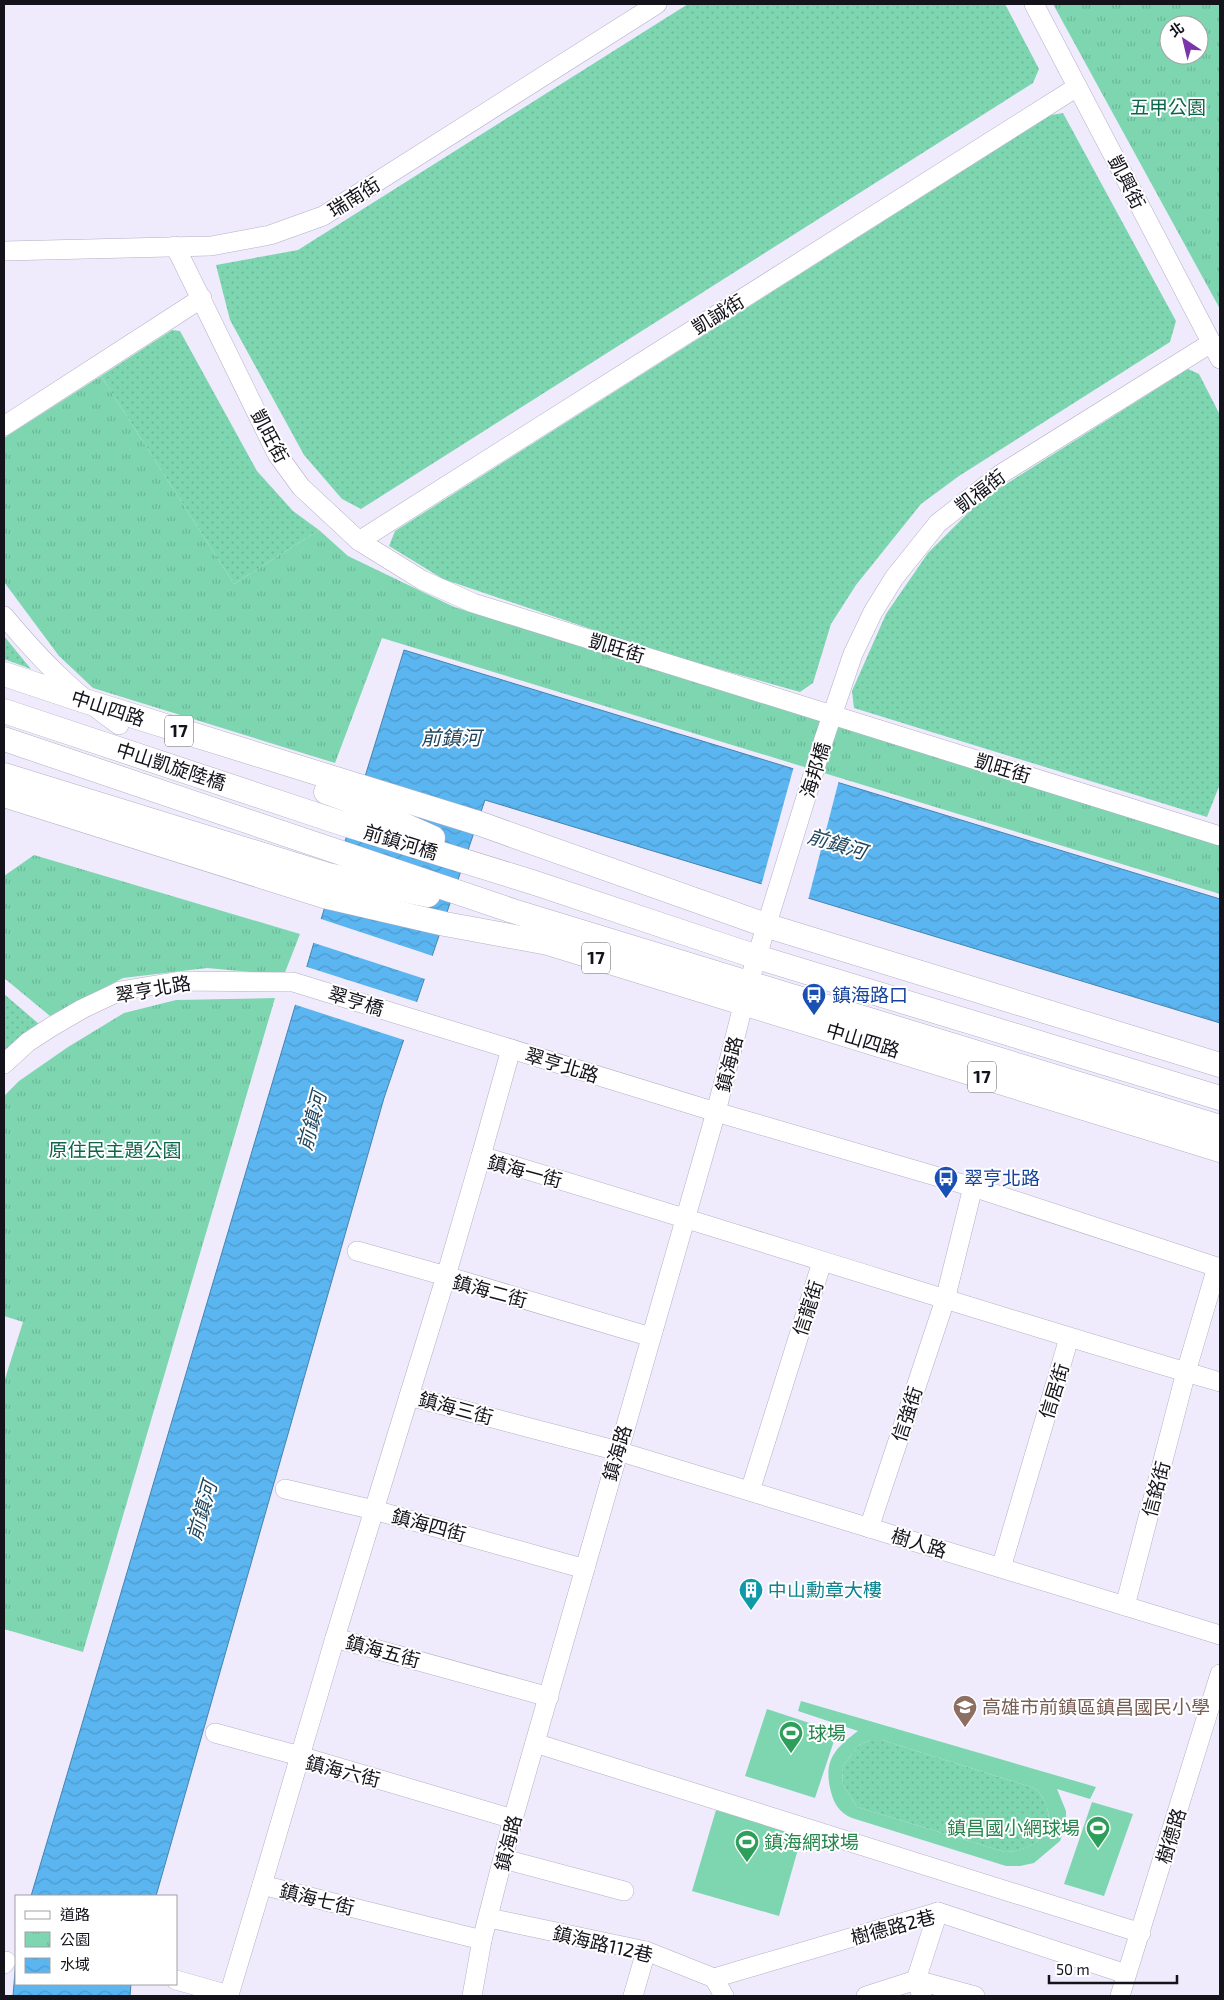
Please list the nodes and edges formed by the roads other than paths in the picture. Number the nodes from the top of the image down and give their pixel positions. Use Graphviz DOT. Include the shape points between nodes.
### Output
graph roads {
  1 [pos="658,4"];
  2 [pos="1034,4"];
  3 [pos="1077,87"];
  4 [pos="175,246"];
  5 [pos="4,252"];
  6 [pos="202,298"];
  7 [pos="1216,351"];
  8 [pos="4,426"];
  9 [pos="359,541"];
  10 [pos="4,616"];
  11 [pos="4,674"];
  12 [pos="4,687"];
  13 [pos="85,701"];
  14 [pos="4,711"];
  15 [pos="832,715"];
  16 [pos="119,725"];
  17 [pos="4,739"];
  18 [pos="4,775"];
  19 [pos="352,793"];
  20 [pos="4,794"];
  21 [pos="338,822"];
  22 [pos="1220,836"];
  23 [pos="334,849"];
  24 [pos="466,858"];
  25 [pos="326,885"];
  26 [pos="454,895"];
  27 [pos="770,919"];
  28 [pos="757,957"];
  29 [pos="293,982"];
  30 [pos="747,993"];
  31 [pos="420,1020"];
  32 [pos="511,1049"];
  33 [pos="4,1064"];
  34 [pos="1220,1065"];
  35 [pos="1220,1098"];
  36 [pos="716,1112"];
  37 [pos="1220,1127"];
  38 [pos="1220,1150"];
  39 [pos="481,1156"];
  40 [pos="973,1188"];
  41 [pos="686,1217"];
  42 [pos="357,1251"];
  43 [pos="822,1262"];
  44 [pos="1218,1268"];
  45 [pos="446,1276"];
  46 [pos="945,1300"];
  47 [pos="651,1337"];
  48 [pos="1069,1338"];
  49 [pos="1186,1372"];
  50 [pos="1220,1382"];
  51 [pos="409,1396"];
  52 [pos="618,1451"];
  53 [pos="285,1489"];
  54 [pos="750,1491"];
  55 [pos="374,1510"];
  56 [pos="869,1528"];
  57 [pos="1001,1568"];
  58 [pos="585,1569"];
  59 [pos="1125,1606"];
  60 [pos="1220,1635"];
  61 [pos="336,1638"];
  62 [pos="1220,1674"];
  63 [pos="549,1697"];
  64 [pos="214,1733"];
  65 [pos="536,1743"];
  66 [pos="300,1756"];
  67 [pos="513,1819"];
  68 [pos="504,1859"];
  69 [pos="262,1885"];
  70 [pos="624,1891"];
  71 [pos="938,1912"];
  72 [pos="489,1918"];
  73 [pos="1141,1933"];
  74 [pos="482,1940"];
  75 [pos="646,1951"];
  76 [pos="1126,1974"];
  77 [pos="714,1978"];
  78 [pos="178,1981"];
  79 [pos="919,1988"];
  80 [pos="231,1996"];
  81 [pos="477,1996"];
  82 [pos="633,1996"];
  83 [pos="724,1996"];
  84 [pos="866,1996"];
  85 [pos="975,1996"];
  86 [pos="1120,1996"];
  1 -- 4 [label="street, 瑞南街" via="322,216 270,235 211,246"];
  2 -- 3 [label="street, 凱興街"];
  3 -- 7 [label="street, 凱興街"];
  3 -- 9 [label="street, 凱誠街"];
  4 -- 5 [label="street, 瑞南街"];
  4 -- 6 [label="street, 凱旺街"];
  6 -- 8 [label="street"];
  6 -- 9 [label="street, 凱旺街" via="277,454 300,487"];
  7 -- 15 [label="street, 凱福街" via="1001,474 938,523 894,578 873,612 853,654"];
  9 -- 15 [label="street, 凱旺街" via="422,580 466,600"];
  10 -- 13 [label="street" via="42,662"];
  11 -- 13 [label="main road, 中山四路 / 17"];
  12 -- 16 [label="main road, 中山四路 / 17"];
  13 -- 16 [label="street"];
  13 -- 19 [label="main road, 中山四路 / 17"];
  14 -- 21 [label="main road, 中山凱旋陸橋 / 17"];
  15 -- 22 [label="street, 凱旺街"];
  15 -- 27 [label="street, 海邦橋"];
  16 -- 19 [label="main road, 中山四路 / 17"];
  17 -- 23 [label="main road, 中山凱旋陸橋 / 17"];
  18 -- 25 [label="main road, 17"];
  19 -- 24 [label="main road, 前鎮河橋 / 17"];
  19 -- 27 [label="main road, 17" via="478,823"];
  20 -- 25 [label="main road, 17"];
  21 -- 24 [label="main road, 前鎮河橋 / 17"];
  23 -- 26 [label="main road, 前鎮河橋 / 17"];
  24 -- 28 [label="main road, 17"];
  25 -- 26 [label="main road, 17"];
  25 -- 30 [label="main road, 中山四路 / 17" via="444,924 548,943"];
  26 -- 30 [label="main road, 中山四路 / 17" via="516,912"];
  27 -- 28 [label="street, 鎮海路"];
  27 -- 34 [label="main road, 17"];
  28 -- 30 [label="street, 鎮海路"];
  28 -- 35 [label="main road, 17"];
  29 -- 31 [label="street, 翠亨橋"];
  29 -- 33 [label="street, 翠亨北路" via="180,981 120,991 51,1027"];
  30 -- 36 [label="street, 鎮海路"];
  30 -- 37 [label="main road, 中山四路 / 17"];
  30 -- 38 [label="main road, 中山四路 / 17"];
  31 -- 32 [label="street, 翠亨北路"];
  32 -- 36 [label="street, 翠亨北路"];
  32 -- 39 [label="street"];
  36 -- 40 [label="street, 翠亨北路"];
  36 -- 41 [label="street, 鎮海路"];
  39 -- 41 [label="street, 鎮海一街"];
  39 -- 45 [label="street, 鎮海一街"];
  40 -- 44 [label="street, 翠亨北路"];
  40 -- 46 [label="street, 信強街"];
  41 -- 43 [label="street, 信龍街"];
  41 -- 47 [label="street, 鎮海路"];
  42 -- 45 [label="street"];
  43 -- 46 [label="street"];
  43 -- 54 [label="street, 信龍街"];
  44 -- 49 [label="street, 信銘街"];
  45 -- 47 [label="street, 鎮海二街"];
  45 -- 51 [label="street, 鎮海二街"];
  46 -- 48 [label="street, 信居街"];
  46 -- 56 [label="street, 信強街"];
  47 -- 52 [label="street, 鎮海路"];
  48 -- 49 [label="street"];
  48 -- 57 [label="street, 信居街"];
  49 -- 50 [label="street"];
  49 -- 59 [label="street, 信銘街"];
  51 -- 52 [label="street, 鎮海三街"];
  51 -- 55 [label="street, 鎮海三街"];
  52 -- 54 [label="street, 樹人路"];
  52 -- 58 [label="street, 鎮海路"];
  53 -- 55 [label="street"];
  54 -- 56 [label="street, 樹人路"];
  55 -- 58 [label="street, 鎮海四街"];
  55 -- 61 [label="street, 鎮海四街"];
  56 -- 57 [label="street, 樹人路"];
  57 -- 59 [label="street, 樹人路"];
  58 -- 63 [label="street, 鎮海路"];
  59 -- 60 [label="street, 樹人路"];
  61 -- 63 [label="street, 鎮海五街"];
  61 -- 66 [label="street, 鎮海五街"];
  62 -- 73 [label="street, 樹德路"];
  63 -- 65 [label="street, 鎮海路"];
  64 -- 66 [label="street"];
  65 -- 67 [label="street, 鎮海路"];
  65 -- 73 [label="street"];
  66 -- 67 [label="street, 鎮海六街"];
  66 -- 69 [label="street, 鎮海六街"];
  67 -- 68 [label="street, 鎮海路"];
  68 -- 70 [label="street"];
  68 -- 72 [label="street, 鎮海路"];
  69 -- 74 [label="street, 鎮海七街"];
  69 -- 80 [label="street, 鎮海七街"];
  71 -- 76 [label="street, 樹德路2巷"];
  71 -- 77 [label="street, 樹德路2巷"];
  71 -- 79 [label="street"];
  72 -- 74 [label="street, 鎮海路"];
  72 -- 75 [label="street, 鎮海路112巷"];
  73 -- 76 [label="street, 樹德路"];
  74 -- 81 [label="street, 鎮海路"];
  75 -- 77 [label="street, 鎮海路112巷"];
  75 -- 82 [label="street"];
  76 -- 86 [label="street, 樹德路"];
  77 -- 83 [label="street"];
  78 -- 80 [label="street"];
  79 -- 84 [label="street"];
  79 -- 85 [label="street"];
}
